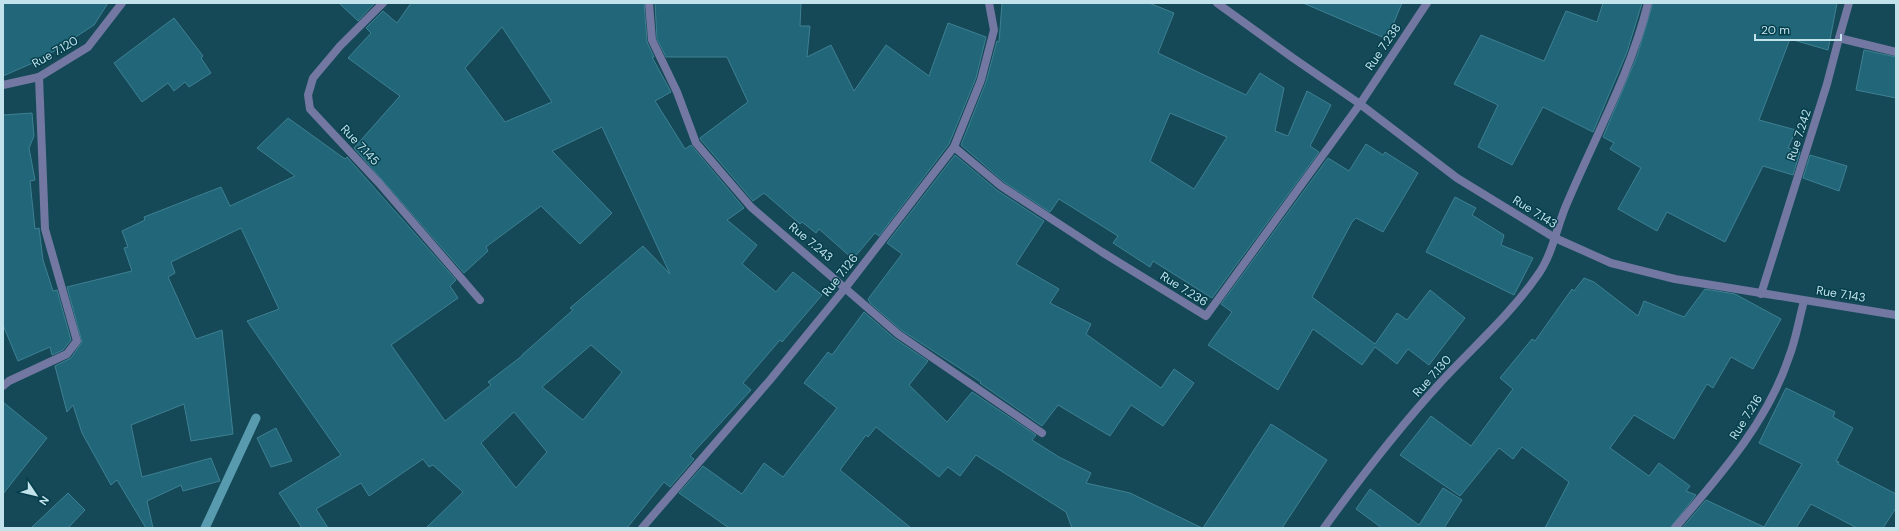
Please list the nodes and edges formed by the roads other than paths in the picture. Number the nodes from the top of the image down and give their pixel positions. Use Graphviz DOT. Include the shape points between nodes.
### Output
graph roads {
  1 [pos="122,3"];
  2 [pos="383,3"];
  3 [pos="649,3"];
  4 [pos="989,3"];
  5 [pos="1217,3"];
  6 [pos="1427,3"];
  7 [pos="1648,3"];
  8 [pos="1848,3"];
  9 [pos="1839,38"];
  10 [pos="1896,52"];
  11 [pos="39,77"];
  12 [pos="3,85"];
  13 [pos="1360,104"];
  14 [pos="954,147"];
  15 [pos="1555,238"];
  16 [pos="846,287"];
  17 [pos="1761,294"];
  18 [pos="480,300"];
  19 [pos="1804,301"];
  20 [pos="1896,315"];
  21 [pos="3,386"];
  22 [pos="1042,433"];
  23 [pos="642,528"];
  24 [pos="1324,528"];
  25 [pos="1675,528"];
  1 -- 11 [label="street, Rue 7.120" via="88,47"];
  2 -- 18 [label="street, Rue 7.145" via="340,46 313,78 308,95 310,109 379,183"];
  3 -- 16 [label="street, Rue 7.243" via="652,40 677,92 696,143 752,207"];
  4 -- 14 [label="street, Rue 7.126" via="994,30 981,80"];
  5 -- 13 [label="street, Rue 7.143"];
  6 -- 13 [label="street, Rue 7.238"];
  7 -- 15 [label="street, Rue 7.130" via="1643,24 1611,106 1567,202"];
  8 -- 9 [label="street, Rue 7.242"];
  9 -- 10 [label="street"];
  9 -- 17 [label="street, Rue 7.242"];
  11 -- 12 [label="street, Rue 7.120"];
  11 -- 21 [label="street" via="45,229 77,341 67,354 16,377"];
  13 -- 14 [label="street, Rue 7.236" via="1206,316 1001,186"];
  13 -- 15 [label="street, Rue 7.143" via="1457,178"];
  14 -- 16 [label="street, Rue 7.126"];
  15 -- 17 [label="street, Rue 7.143" via="1611,263 1675,279"];
  15 -- 24 [label="street, Rue 7.130" via="1538,276 1439,384 1369,467"];
  16 -- 22 [label="street, Rue 7.243" via="898,334"];
  16 -- 23 [label="street, Rue 7.126" via="770,380"];
  17 -- 19 [label="street, Rue 7.143"];
  19 -- 20 [label="street, Rue 7.143"];
  19 -- 25 [label="street, Rue 7.216" via="1789,357 1773,395 1749,436"];
}
